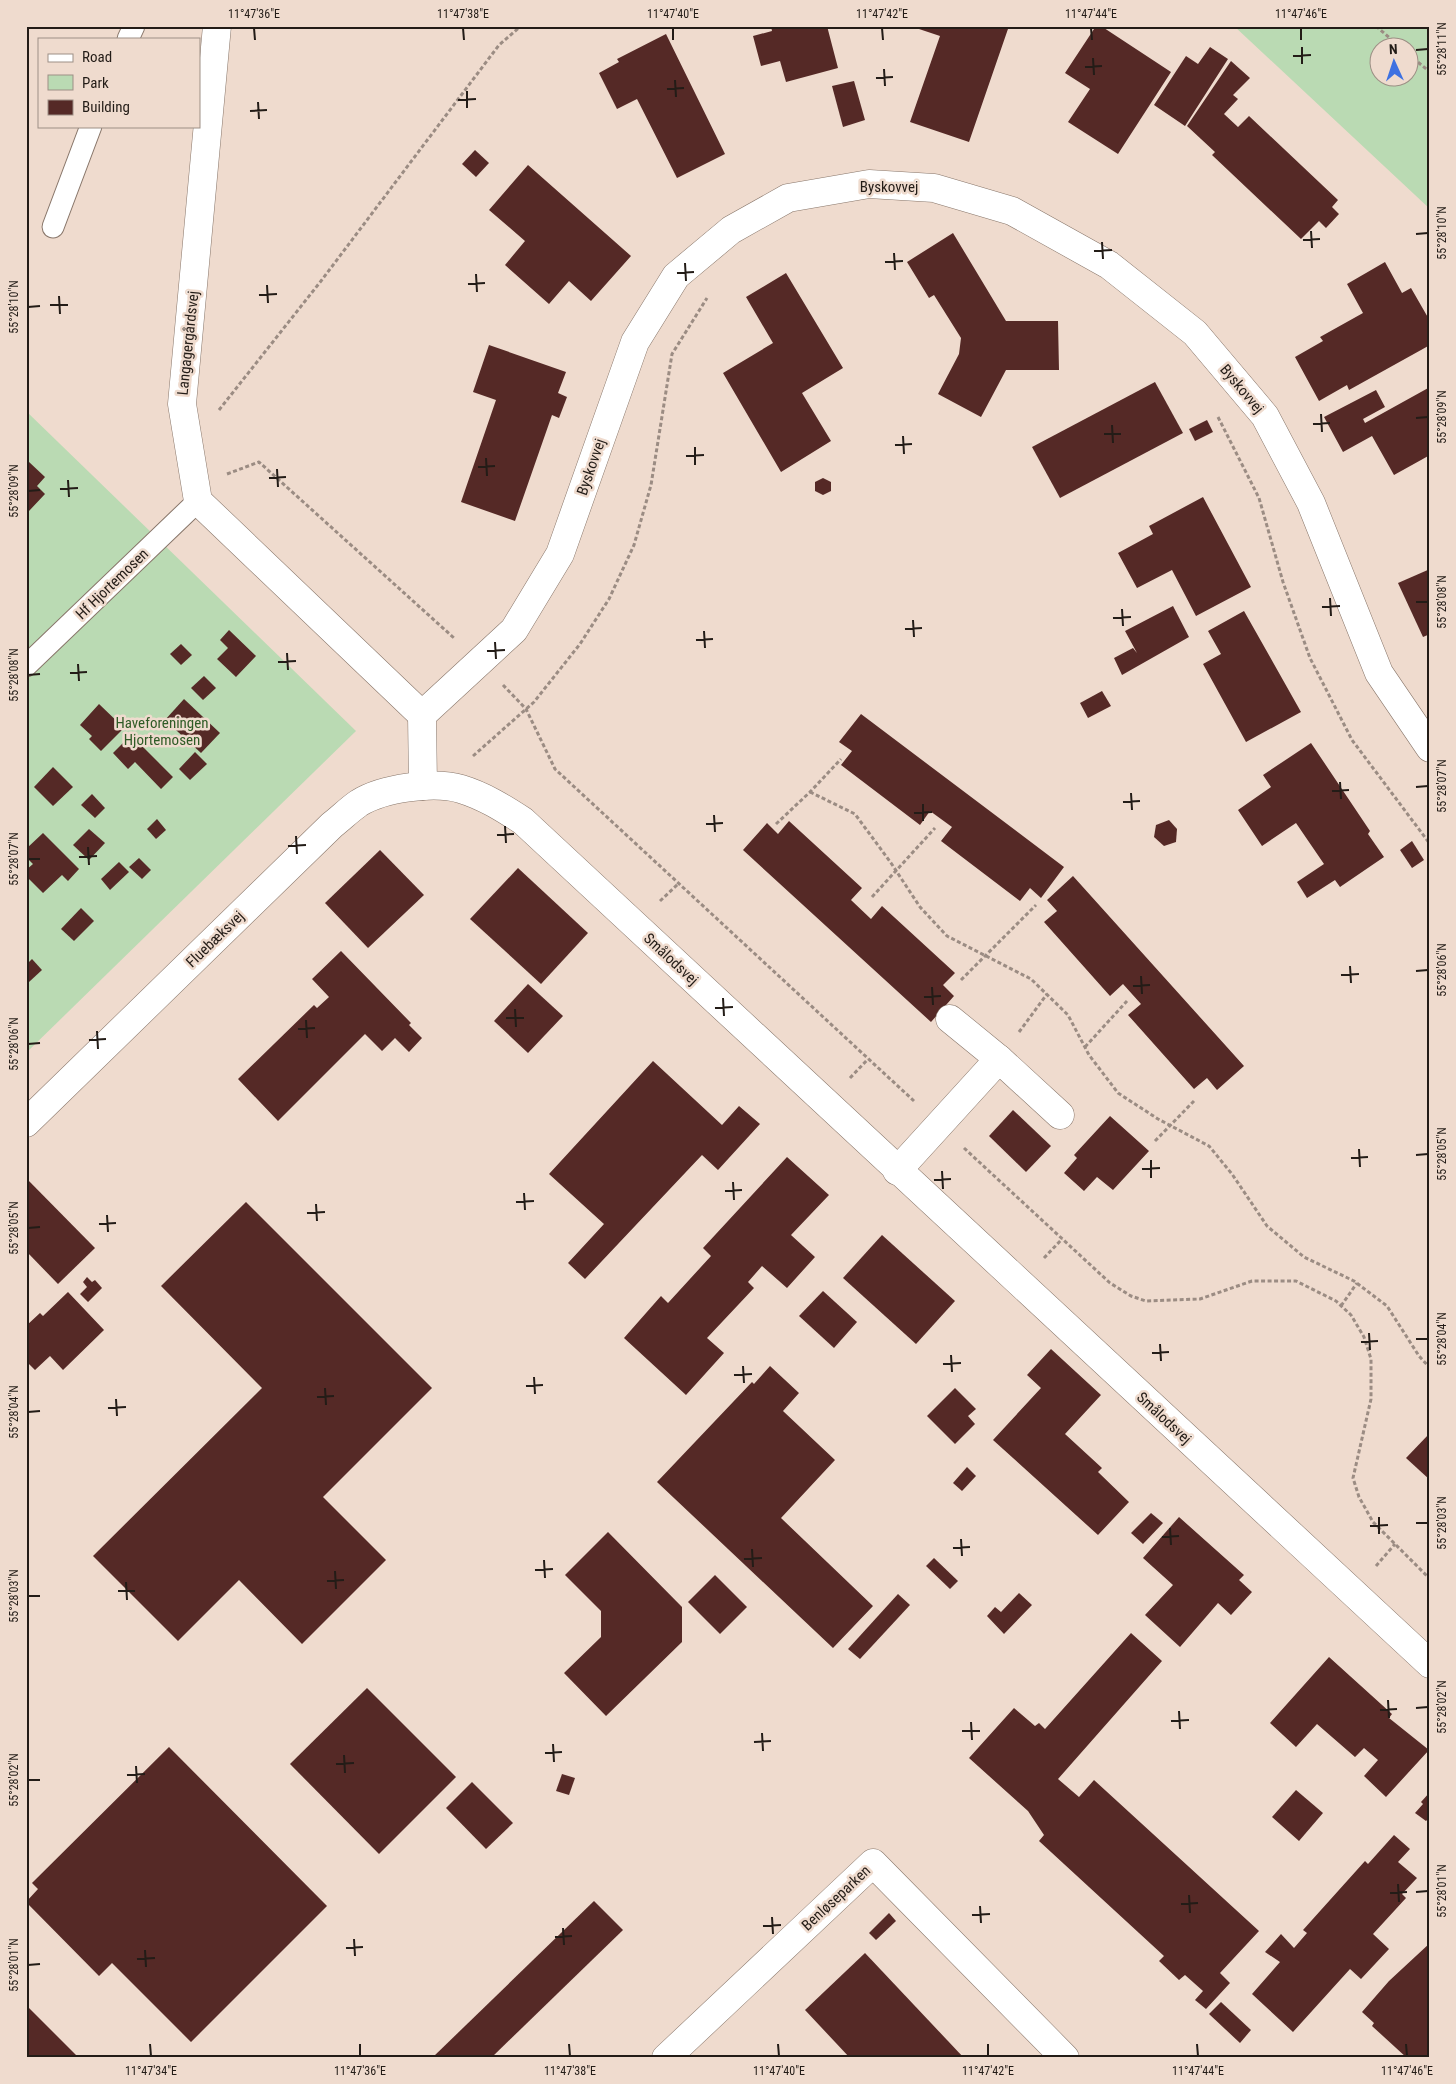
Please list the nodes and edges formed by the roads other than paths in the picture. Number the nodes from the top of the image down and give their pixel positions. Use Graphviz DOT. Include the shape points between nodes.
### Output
graph roads {
  1 [pos="134,26"];
  2 [pos="217,26"];
  3 [pos="128,38"];
  4 [pos="90,128"];
  5 [pos="53,227"];
  6 [pos="197,491"];
  7 [pos="26,666"];
  8 [pos="422,715"];
  9 [pos="1430,748"];
  10 [pos="423,786"];
  11 [pos="950,1019"];
  12 [pos="999,1058"];
  13 [pos="1060,1115"];
  14 [pos="26,1123"];
  15 [pos="897,1171"];
  16 [pos="1430,1664"];
  17 [pos="666,2058"];
  18 [pos="1064,2058"];
  1 -- 3 [label="lane"];
  2 -- 6 [label="street, Langagergårdsvej" via="182,404"];
  4 -- 5 [label="lane"];
  6 -- 7 [label="lane, Hf Hjortemosen"];
  6 -- 8 [label="street"];
  8 -- 9 [label="street, Byskovvej" via="514,630 560,554 635,342 676,276 731,230 788,198 869,184 934,188 1012,211 1109,265 1195,333 1265,416 1312,503 1379,672"];
  8 -- 10 [label="street"];
  10 -- 14 [label="street, Fluebæksvej" via="389,791 360,802 332,825"];
  10 -- 15 [label="street, Smålodsvej" via="460,788 489,799 523,821"];
  11 -- 12 [label="street"];
  12 -- 13 [label="street"];
  12 -- 15 [label="street"];
  15 -- 16 [label="street, Smålodsvej"];
  17 -- 18 [label="street, Benløseparken" via="873,1863"];
}
